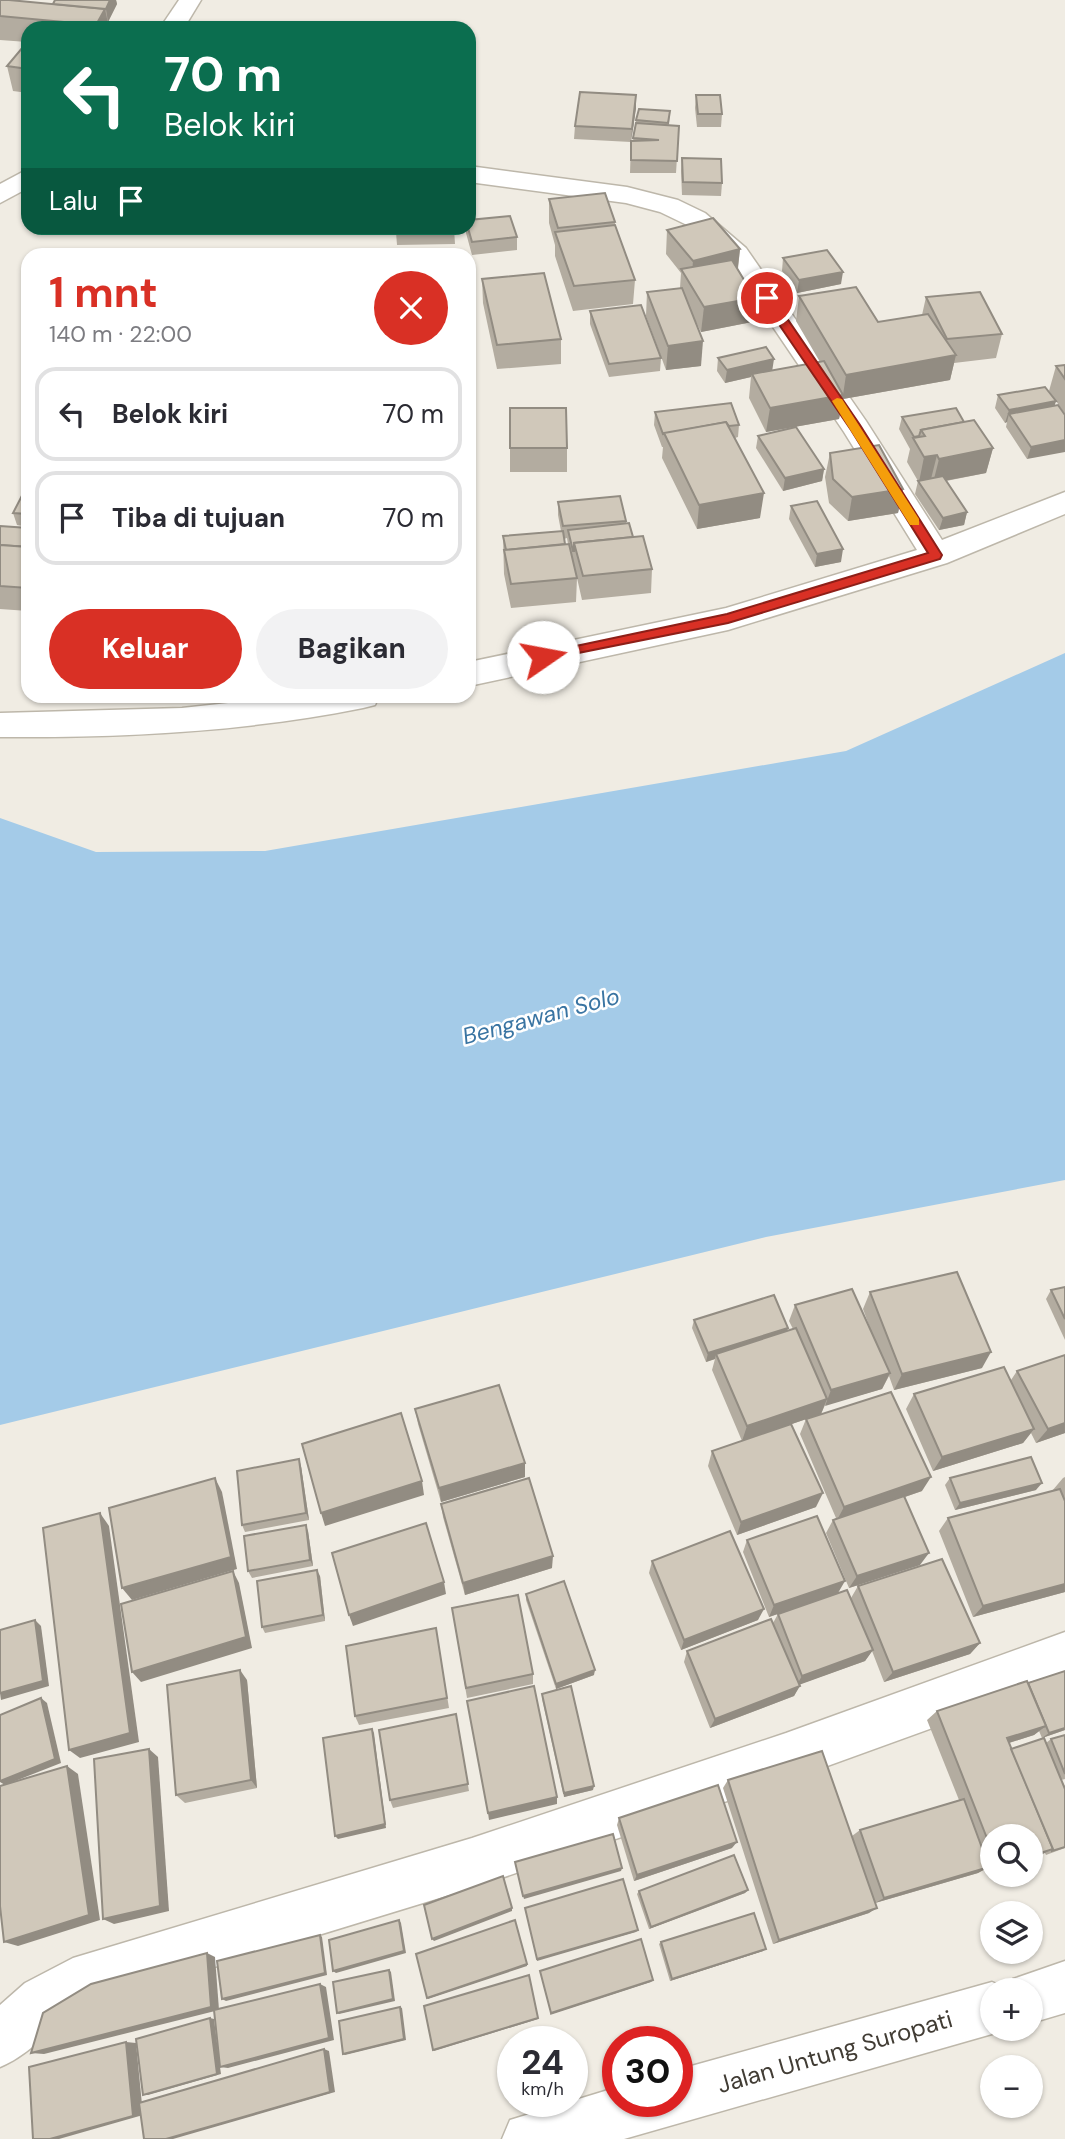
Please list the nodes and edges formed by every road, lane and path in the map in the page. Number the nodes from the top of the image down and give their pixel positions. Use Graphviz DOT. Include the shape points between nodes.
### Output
graph roads {
  1 [pos="190,0"];
  2 [pos="176,21"];
  3 [pos="476,175"];
  4 [pos="21,182"];
  5 [pos="0,195"];
  6 [pos="1065,502"];
  7 [pos="936,555"];
  8 [pos="476,673"];
  9 [pos="327,703"];
  10 [pos="0,725"];
  11 [pos="1065,1656"];
  12 [pos="1065,1987"];
  13 [pos="1043,1993"];
  14 [pos="980,2011"];
  15 [pos="0,2041"];
  16 [pos="693,2092"];
  17 [pos="607,2117"];
  18 [pos="529,2139"];
  1 -- 2 [label="street"];
  3 -- 7 [label="street" via="627,195 696,219 737,254"];
  4 -- 5 [label="street"];
  6 -- 7 [label="street"];
  7 -- 8 [label="street" via="728,619"];
  9 -- 10 [label="street" via="261,716 106,726"];
  11 -- 15 [label="street" via="472,1863 73,1984 43,2001"];
  12 -- 13 [label="street"];
  14 -- 16 [label="street, Jalan Untung Suropati"];
  17 -- 18 [label="street"];
}
